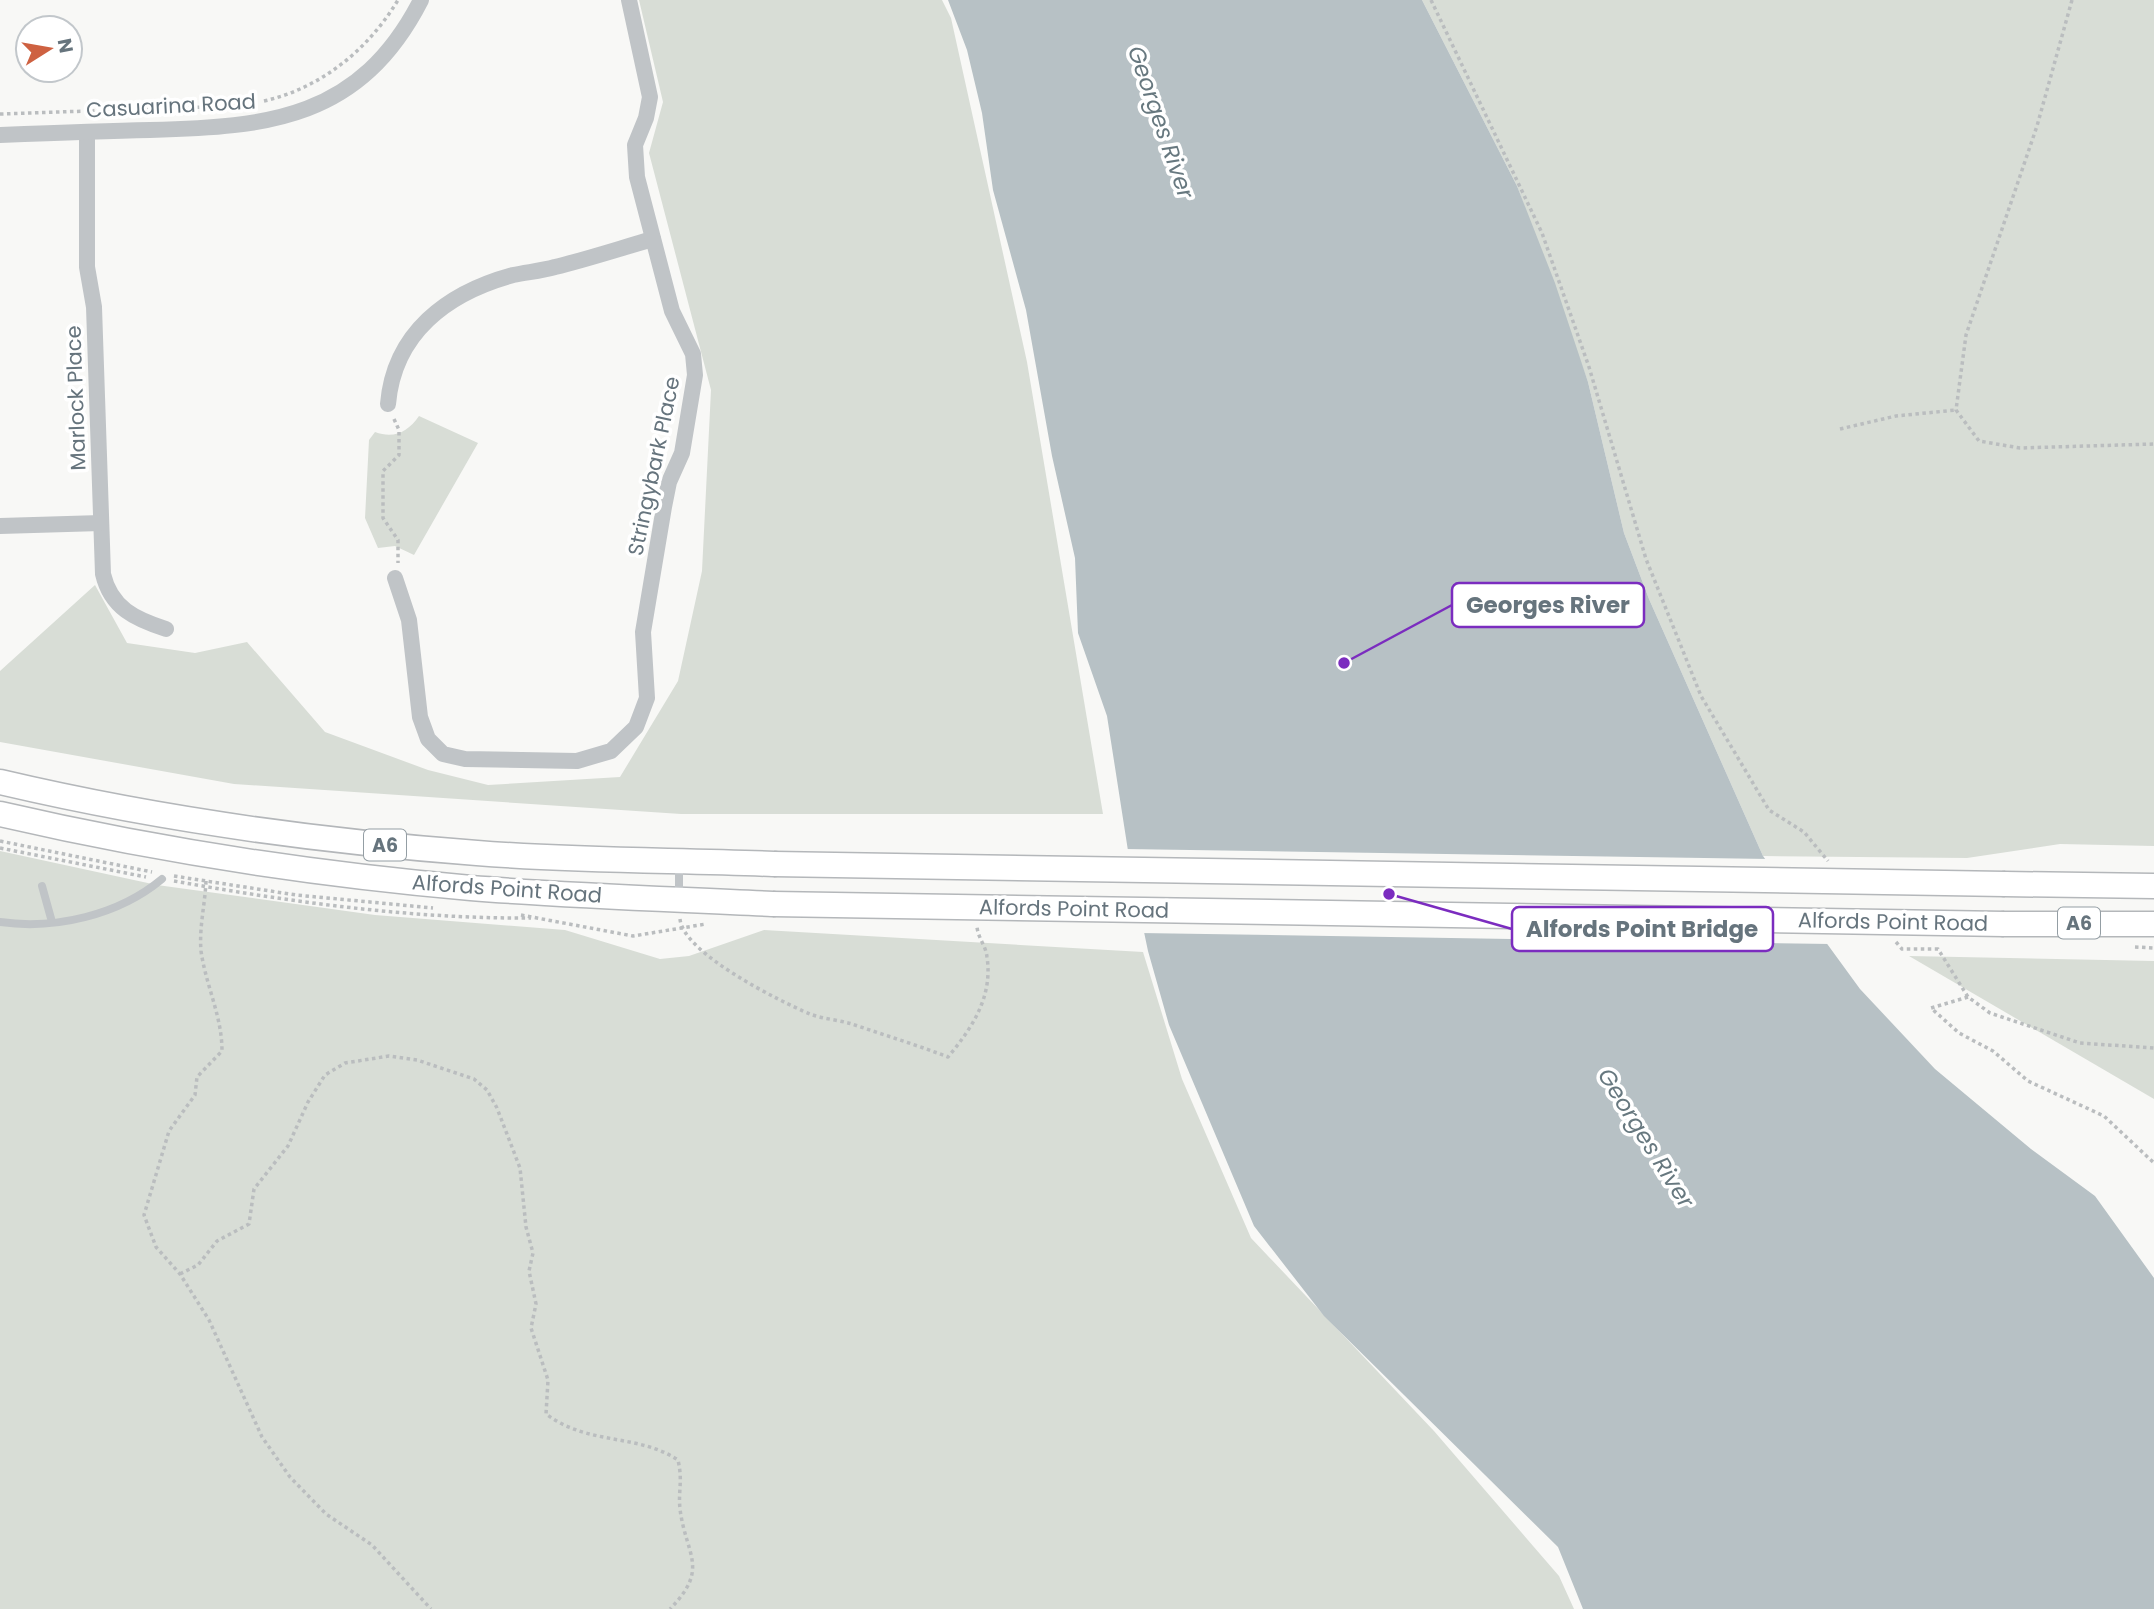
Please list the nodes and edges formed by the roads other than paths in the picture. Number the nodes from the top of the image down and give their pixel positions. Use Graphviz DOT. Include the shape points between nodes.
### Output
graph roads {
  1 [pos="421,0"];
  2 [pos="629,0"];
  3 [pos="87,132"];
  4 [pos="0,135"];
  5 [pos="653,239"];
  6 [pos="388,404"];
  7 [pos="101,523"];
  8 [pos="0,526"];
  9 [pos="394,579"];
  10 [pos="166,629"];
  11 [pos="0,782"];
  12 [pos="0,814"];
  13 [pos="679,861"];
  14 [pos="162,879"];
  15 [pos="42,886"];
  16 [pos="2154,886"];
  17 [pos="679,899"];
  18 [pos="0,922"];
  19 [pos="51,922"];
  20 [pos="2154,924"];
  1 -- 3 [label="street, Casuarina Road" via="401,33 371,67 336,94 300,112 243,127"];
  2 -- 5 [label="street, Stringybark Place" via="649,86 649,108 634,155"];
  3 -- 4 [label="street, Casuarina Road"];
  3 -- 7 [label="street, Marlock Place" via="87,267 94,307"];
  5 -- 6 [label="street" via="496,280 449,302 408,340 395,366"];
  5 -- 9 [label="street, Stringybark Place" via="672,311 691,345 695,375 682,453 666,492 643,632 648,698 629,737 602,755 577,761 465,760 443,754 429,739 420,717 409,620"];
  7 -- 8 [label="street"];
  7 -- 10 [label="street, Marlock Place" via="103,574 111,595 130,614"];
  11 -- 13 [label="highway, Alfords Point Road / A6" via="214,824 346,842 545,858"];
  12 -- 17 [label="highway, Alfords Point Road / A6" via="151,845 345,875 525,892"];
  13 -- 16 [label="highway, Alfords Point Road / A6, bridge"];
  13 -- 17 [label="lane"];
  14 -- 19 [label="lane" via="100,913"];
  15 -- 19 [label="lane"];
  17 -- 20 [label="highway, Alfords Point Road / A6, bridge"];
  18 -- 19 [label="lane"];
}
